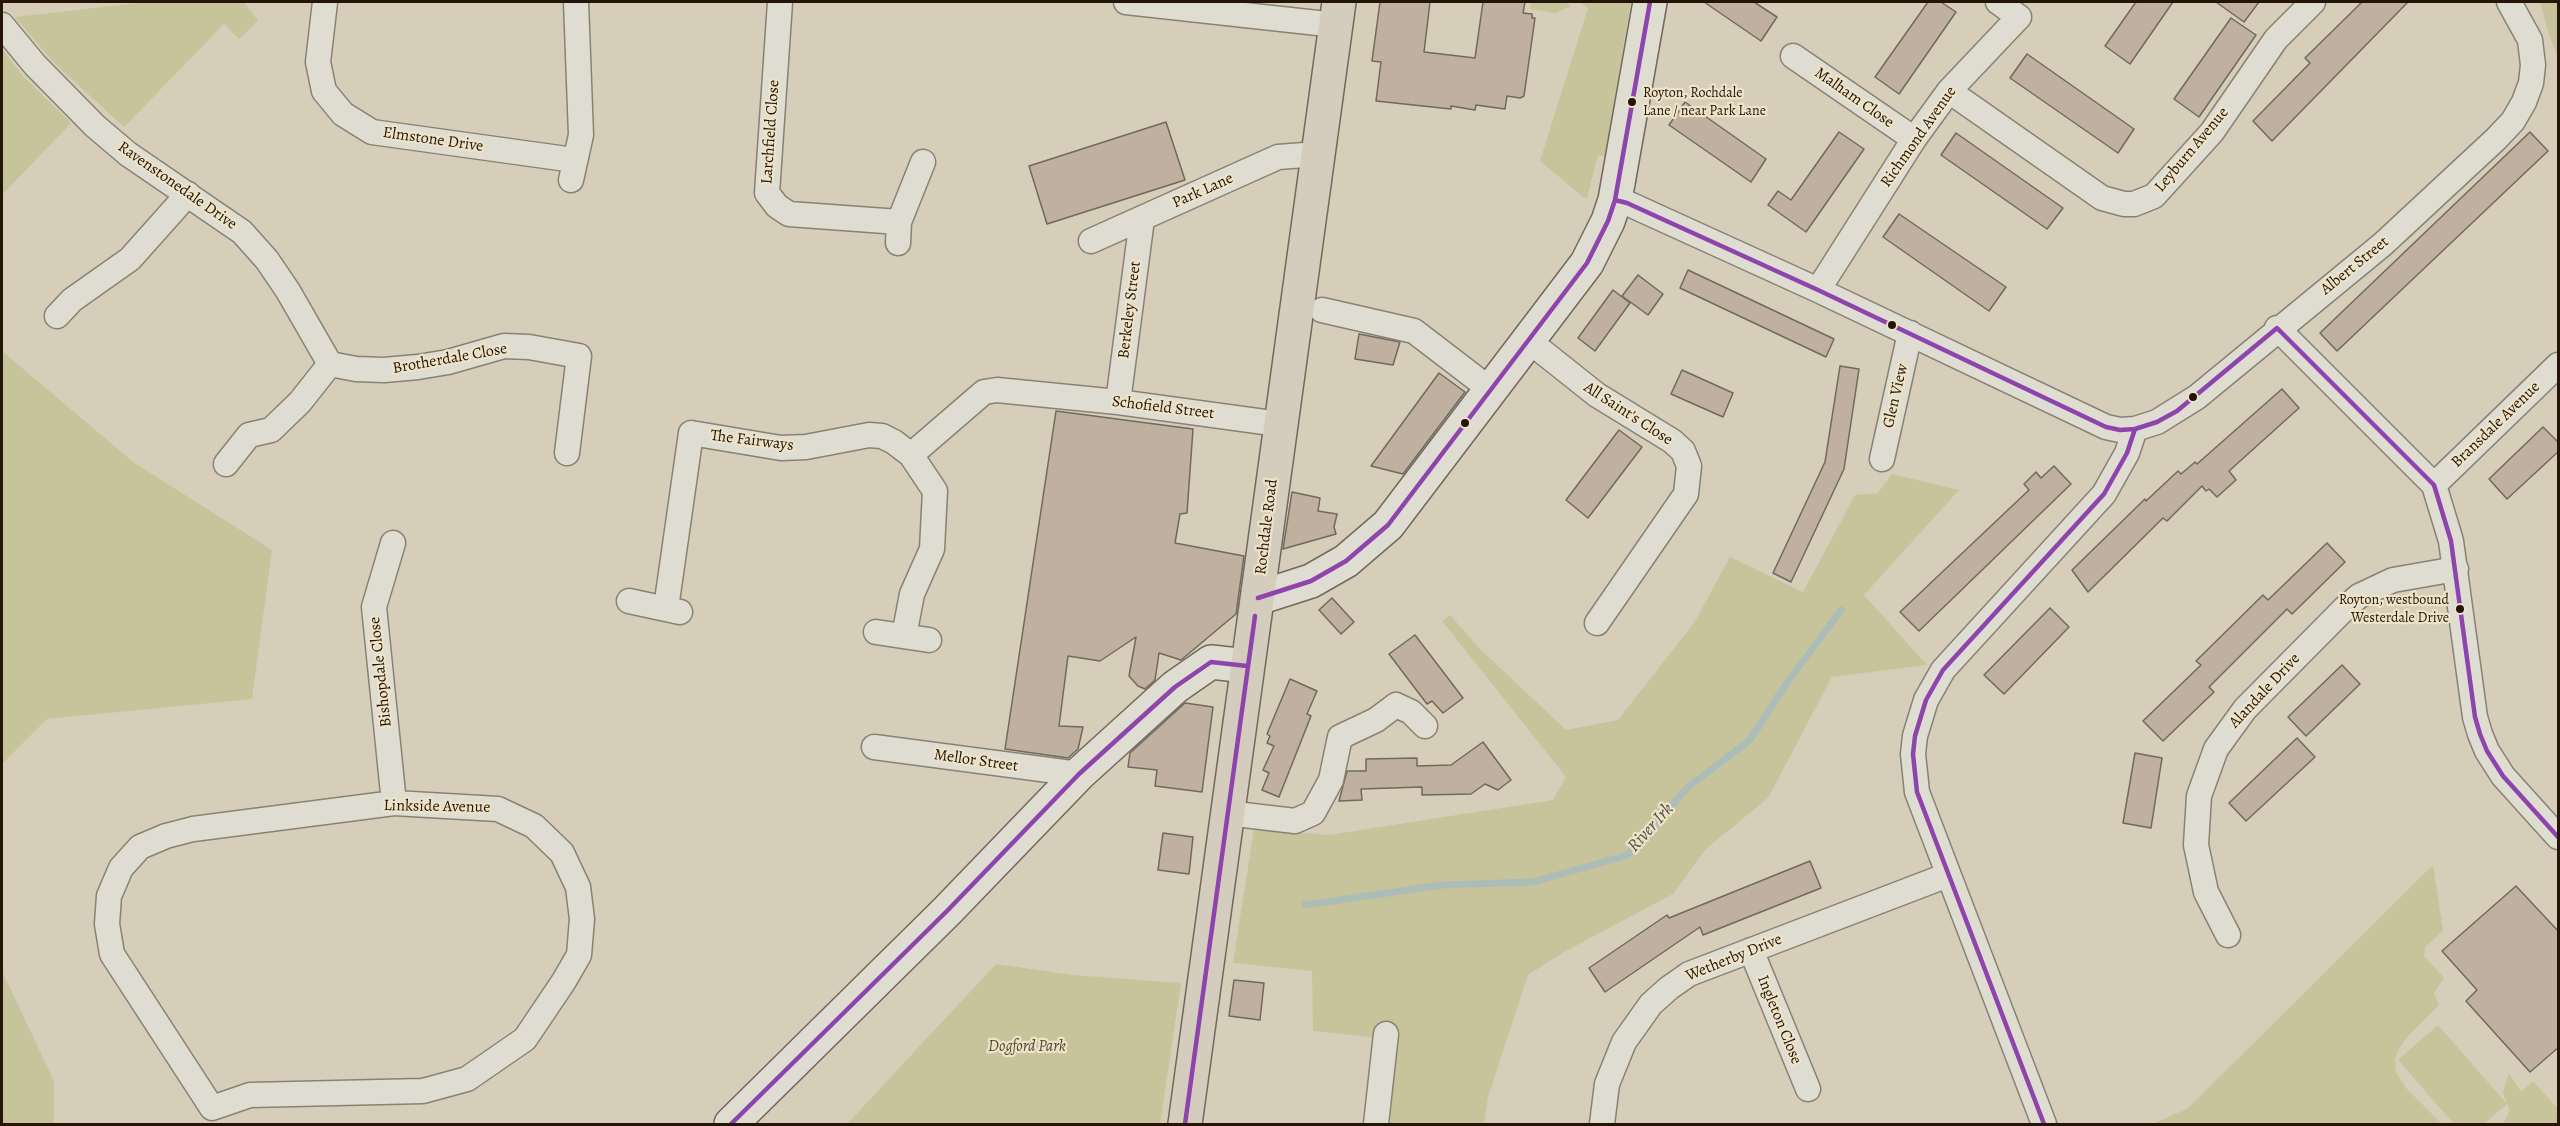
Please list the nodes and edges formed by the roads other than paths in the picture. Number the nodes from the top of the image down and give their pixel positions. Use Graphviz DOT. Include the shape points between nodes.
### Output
graph roads {
  1 [pos="325,2"];
  2 [pos="576,2"];
  3 [pos="780,2"];
  4 [pos="1126,2"];
  5 [pos="1650,2"];
  6 [pos="1998,2"];
  7 [pos="2313,2"];
  8 [pos="2509,2"];
  9 [pos="1337,13"];
  10 [pos="2,25"];
  11 [pos="1793,56"];
  12 [pos="1949,91"];
  13 [pos="1914,139"];
  14 [pos="1318,154"];
  15 [pos="923,162"];
  16 [pos="188,194"];
  17 [pos="1615,200"];
  18 [pos="1142,219"];
  19 [pos="1092,241"];
  20 [pos="1818,290"];
  21 [pos="1322,310"];
  22 [pos="57,316"];
  23 [pos="2277,328"];
  24 [pos="1910,333"];
  25 [pos="1528,341"];
  26 [pos="330,364"];
  27 [pos="2559,365"];
  28 [pos="1491,390"];
  29 [pos="1118,402"];
  30 [pos="1280,424"];
  31 [pos="2135,429"];
  32 [pos="567,453"];
  33 [pos="911,455"];
  34 [pos="1882,459"];
  35 [pos="226,464"];
  36 [pos="2434,485"];
  37 [pos="393,543"];
  38 [pos="2456,569"];
  39 [pos="1258,598"];
  40 [pos="629,601"];
  41 [pos="1597,623"];
  42 [pos="876,632"];
  43 [pos="904,636"];
  44 [pos="929,640"];
  45 [pos="1247,666"];
  46 [pos="1425,726"];
  47 [pos="874,747"];
  48 [pos="1079,774"];
  49 [pos="394,803"];
  50 [pos="1227,813"];
  51 [pos="2559,837"];
  52 [pos="1948,875"];
  53 [pos="2228,935"];
  54 [pos="1751,950"];
  55 [pos="1386,1034"];
  56 [pos="1808,1089"];
  57 [pos="209,1116"];
  58 [pos="731,1125"];
  59 [pos="1185,1125"];
  60 [pos="1376,1125"];
  61 [pos="1602,1125"];
  62 [pos="2044,1125"];
  1 -- 2 [label="street, Elmstone Drive" via="318,62 324,91 343,114 372,132 573,170 581,135"];
  3 -- 15 [label="street, Larchfield Close" via="766,193 777,206 789,214 898,232"];
  4 -- 9 [label="street"];
  5 -- 17 [label="street"];
  6 -- 12 [label="street, Richmond Avenue" via="2019,17"];
  7 -- 12 [label="street, Leyburn Avenue" via="2276,39 2212,132 2154,196 2134,204 2102,198"];
  8 -- 23 [label="street, Albert Street" via="2530,40 2533,65 2531,83 2513,121 2383,244"];
  9 -- 14 [label="main road, Rochdale Road"];
  10 -- 16 [label="street, Ravenstonedale Drive" via="34,65 95,126 128,154"];
  11 -- 13 [label="street, Malham Close"];
  12 -- 13 [label="street, Richmond Avenue"];
  13 -- 20 [label="street, Richmond Avenue"];
  14 -- 18 [label="street, Park Lane" via="1278,157"];
  14 -- 30 [label="main road, Rochdale Road"];
  16 -- 22 [label="street" via="130,259 72,300"];
  16 -- 26 [label="street, Ravenstonedale Drive" via="242,231 267,260"];
  17 -- 20 [label="street"];
  17 -- 25 [label="street" via="1587,263"];
  18 -- 19 [label="street, Park Lane"];
  18 -- 29 [label="street, Berkeley Street"];
  20 -- 24 [label="street"];
  21 -- 28 [label="street" via="1414,331"];
  23 -- 31 [label="street, Albert Street" via="2177,411"];
  23 -- 36 [label="street"];
  24 -- 31 [label="street" via="2106,427"];
  24 -- 34 [label="street, Glen View"];
  25 -- 28 [label="street"];
  25 -- 41 [label="street, All Saint's Close" via="1597,396 1671,441 1683,451 1689,466 1686,494"];
  26 -- 32 [label="street, Brotherdale Close" via="384,370 418,367 504,346 579,356"];
  26 -- 35 [label="street" via="271,430 249,435"];
  27 -- 36 [label="street, Bransdale Avenue"];
  28 -- 39 [label="street" via="1388,525 1346,561 1311,581"];
  29 -- 30 [label="street, Schofield Street"];
  29 -- 33 [label="street, Schofield Street" via="984,392"];
  30 -- 39 [label="main road, Rochdale Road"];
  31 -- 52 [label="street" via="2127,453 2104,494 1955,656 1926,700 1915,736 1914,773 1917,792"];
  33 -- 40 [label="street, The Fairways" via="882,436 781,448 691,433 673,610"];
  33 -- 43 [label="street, The Fairways" via="935,491 936,501 932,549 912,594"];
  36 -- 38 [label="street"];
  37 -- 49 [label="street, Bishopdale Close" via="374,607"];
  38 -- 51 [label="street" via="2480,734 2503,776"];
  38 -- 53 [label="street, Alandale Drive" via="2393,579 2359,596 2245,709 2220,742 2199,796 2196,845 2206,892"];
  39 -- 45 [label="main road, Rochdale Road"];
  42 -- 43 [label="street"];
  43 -- 44 [label="street"];
  45 -- 48 [label="street" via="1211,662 1176,687"];
  45 -- 50 [label="main road, Rochdale Road"];
  46 -- 50 [label="street" via="1411,712 1396,705 1377,720 1340,737 1331,780 1318,805 1313,813 1295,821"];
  47 -- 48 [label="street, Mellor Street"];
  48 -- 58 [label="street"];
  49 -- 57 [label="street, Linkside Avenue" via="193,829 140,847 121,868 108,905 112,954"];
  49 -- 57 [label="street, Linkside Avenue" via="498,809 534,826 562,853 578,887 582,919 579,955 564,981 525,1039 466,1079 423,1091 250,1095"];
  50 -- 59 [label="main road, Rochdale Road"];
  52 -- 54 [label="street, Wetherby Drive"];
  52 -- 62 [label="street"];
  54 -- 56 [label="street, Ingleton Close"];
  54 -- 61 [label="street, Wetherby Drive" via="1689,974 1651,1004 1635,1023 1614,1062"];
  55 -- 60 [label="street"];
}
